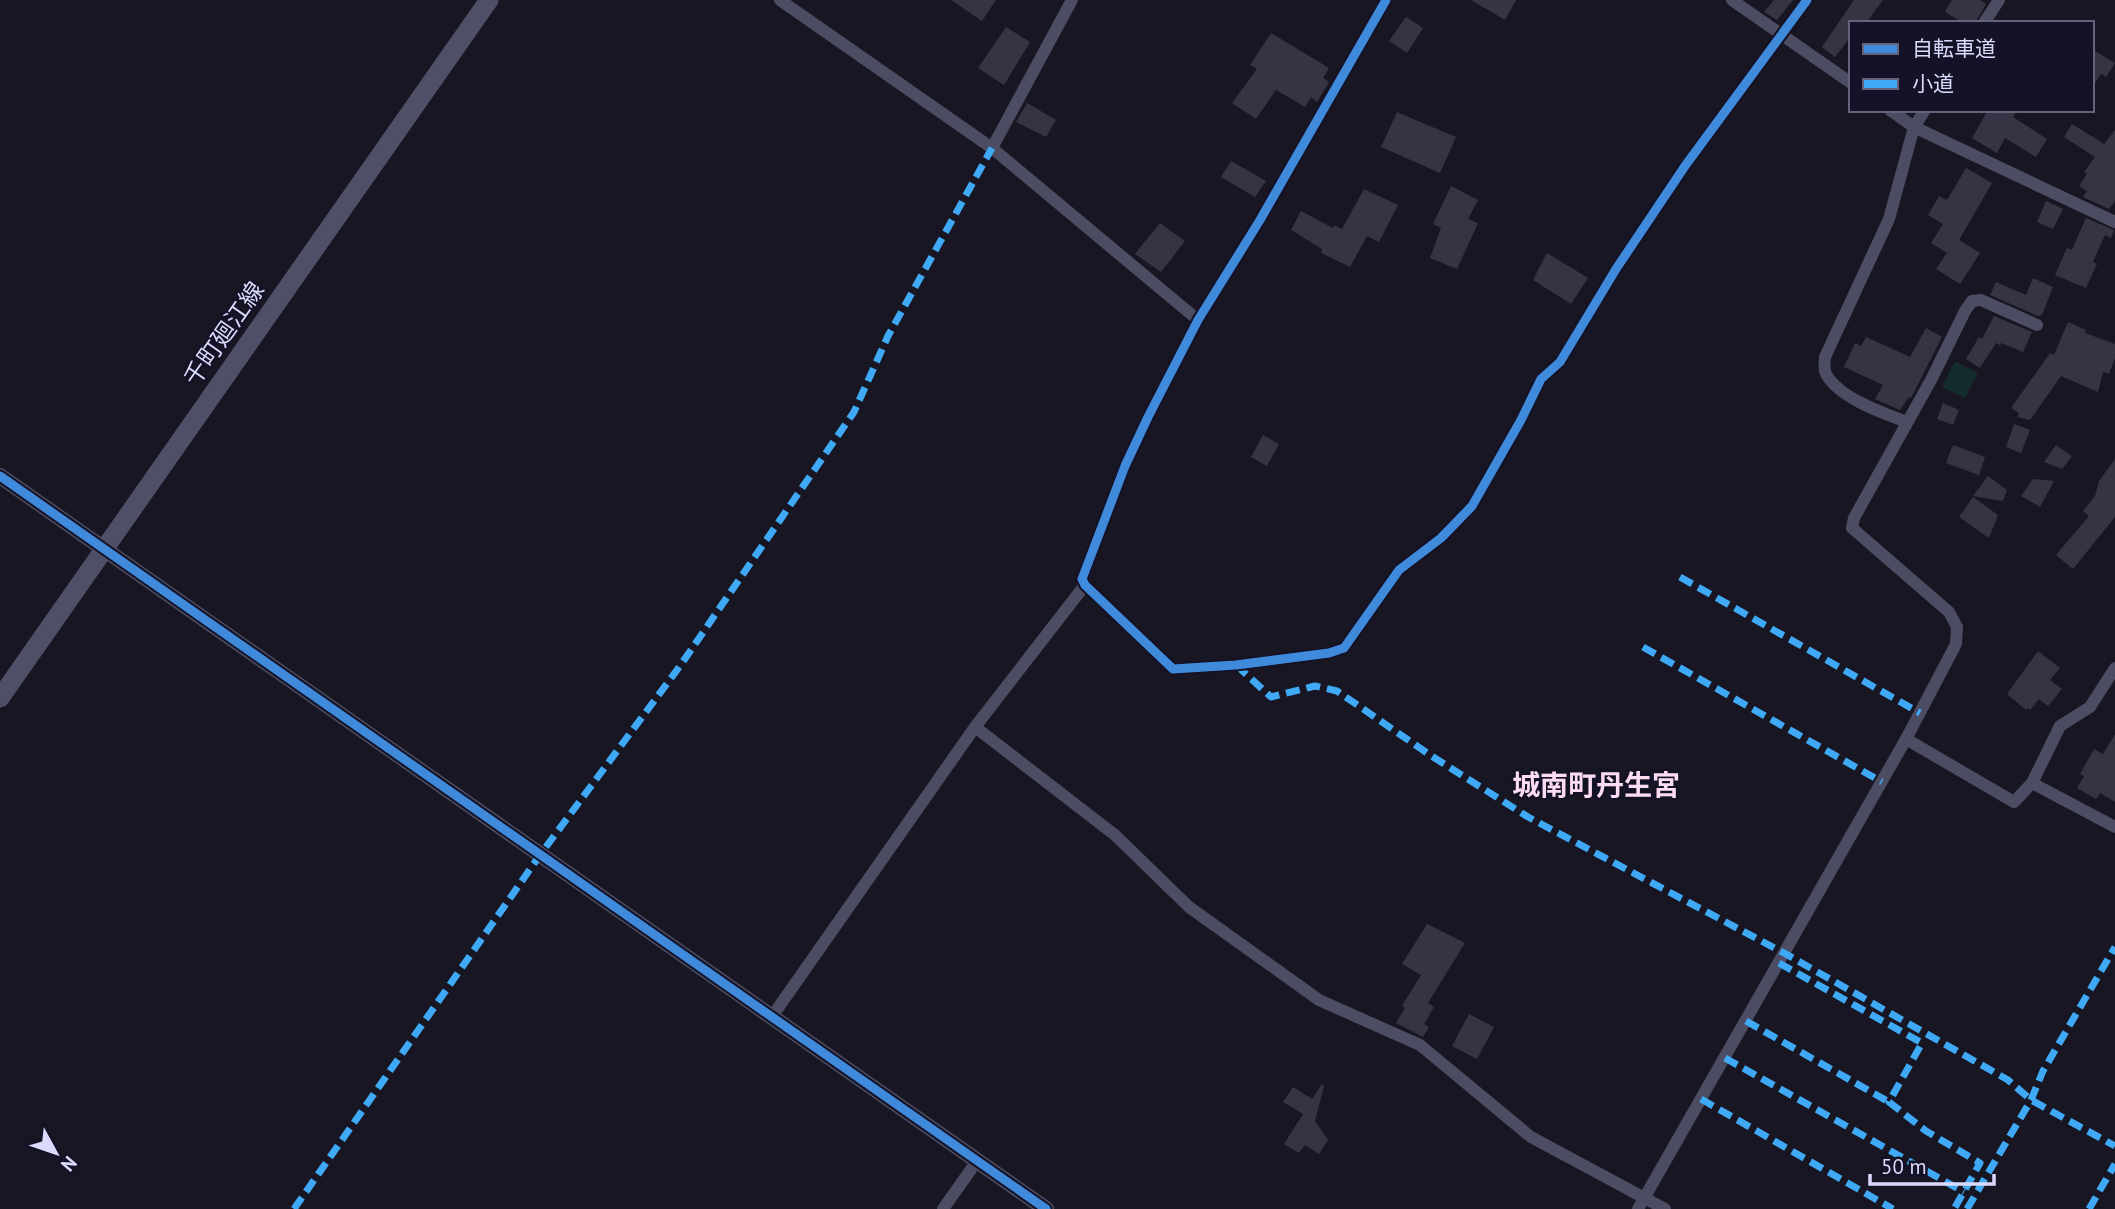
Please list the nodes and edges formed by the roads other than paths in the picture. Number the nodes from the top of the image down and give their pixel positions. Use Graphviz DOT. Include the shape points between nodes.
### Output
graph roads {
  1 [pos="489,0"];
  2 [pos="780,0"];
  3 [pos="1072,0"];
  4 [pos="1386,0"];
  5 [pos="1732,0"];
  6 [pos="1807,0"];
  7 [pos="1999,0"];
  8 [pos="1985,21"];
  9 [pos="1781,34"];
  10 [pos="1849,82"];
  11 [pos="1893,112"];
  12 [pos="1924,112"];
  13 [pos="1914,127"];
  14 [pos="992,148"];
  15 [pos="2115,222"];
  16 [pos="1198,320"];
  17 [pos="2037,324"];
  18 [pos="1907,422"];
  19 [pos="0,476"];
  20 [pos="103,548"];
  21 [pos="1085,585"];
  22 [pos="2115,668"];
  23 [pos="0,698"];
  24 [pos="975,727"];
  25 [pos="1906,739"];
  26 [pos="2032,783"];
  27 [pos="2115,827"];
  28 [pos="771,1018"];
  29 [pos="977,1161"];
  30 [pos="1645,1197"];
  31 [pos="943,1209"];
  32 [pos="1046,1209"];
  33 [pos="1638,1209"];
  34 [pos="1665,1209"];
  1 -- 20 [label="main road, 千町廻江線"];
  2 -- 14 [label="street"];
  3 -- 14 [label="street"];
  4 -- 16 [label="street"];
  5 -- 9 [label="street"];
  6 -- 9 [label="street"];
  7 -- 8 [label="street"];
  9 -- 10 [label="street"];
  9 -- 21 [label="street" via="1623,258 1560,362 1541,379 1472,506 1441,538 1399,570 1344,648 1236,665 1173,669"];
  11 -- 13 [label="street"];
  12 -- 13 [label="street"];
  13 -- 15 [label="street"];
  13 -- 18 [label="street" via="1889,219 1824,368 1827,376 1853,397"];
  14 -- 16 [label="street"];
  16 -- 21 [label="street" via="1125,466 1082,579"];
  17 -- 18 [label="street" via="1981,300 1972,301"];
  18 -- 25 [label="street" via="1852,527 1949,611 1957,627 1956,644"];
  19 -- 20 [label="street"];
  20 -- 23 [label="main road, 千町廻江線"];
  20 -- 28 [label="street"];
  21 -- 24 [label="street"];
  22 -- 26 [label="street" via="2090,707 2060,726"];
  24 -- 28 [label="street"];
  24 -- 30 [label="street" via="1115,835 1189,907 1319,1000 1420,1045 1531,1138"];
  25 -- 26 [label="street" via="2014,802"];
  25 -- 30 [label="street"];
  26 -- 27 [label="street"];
  28 -- 29 [label="street"];
  29 -- 31 [label="street"];
  29 -- 32 [label="street"];
  30 -- 33 [label="street"];
  30 -- 34 [label="street"];
}
